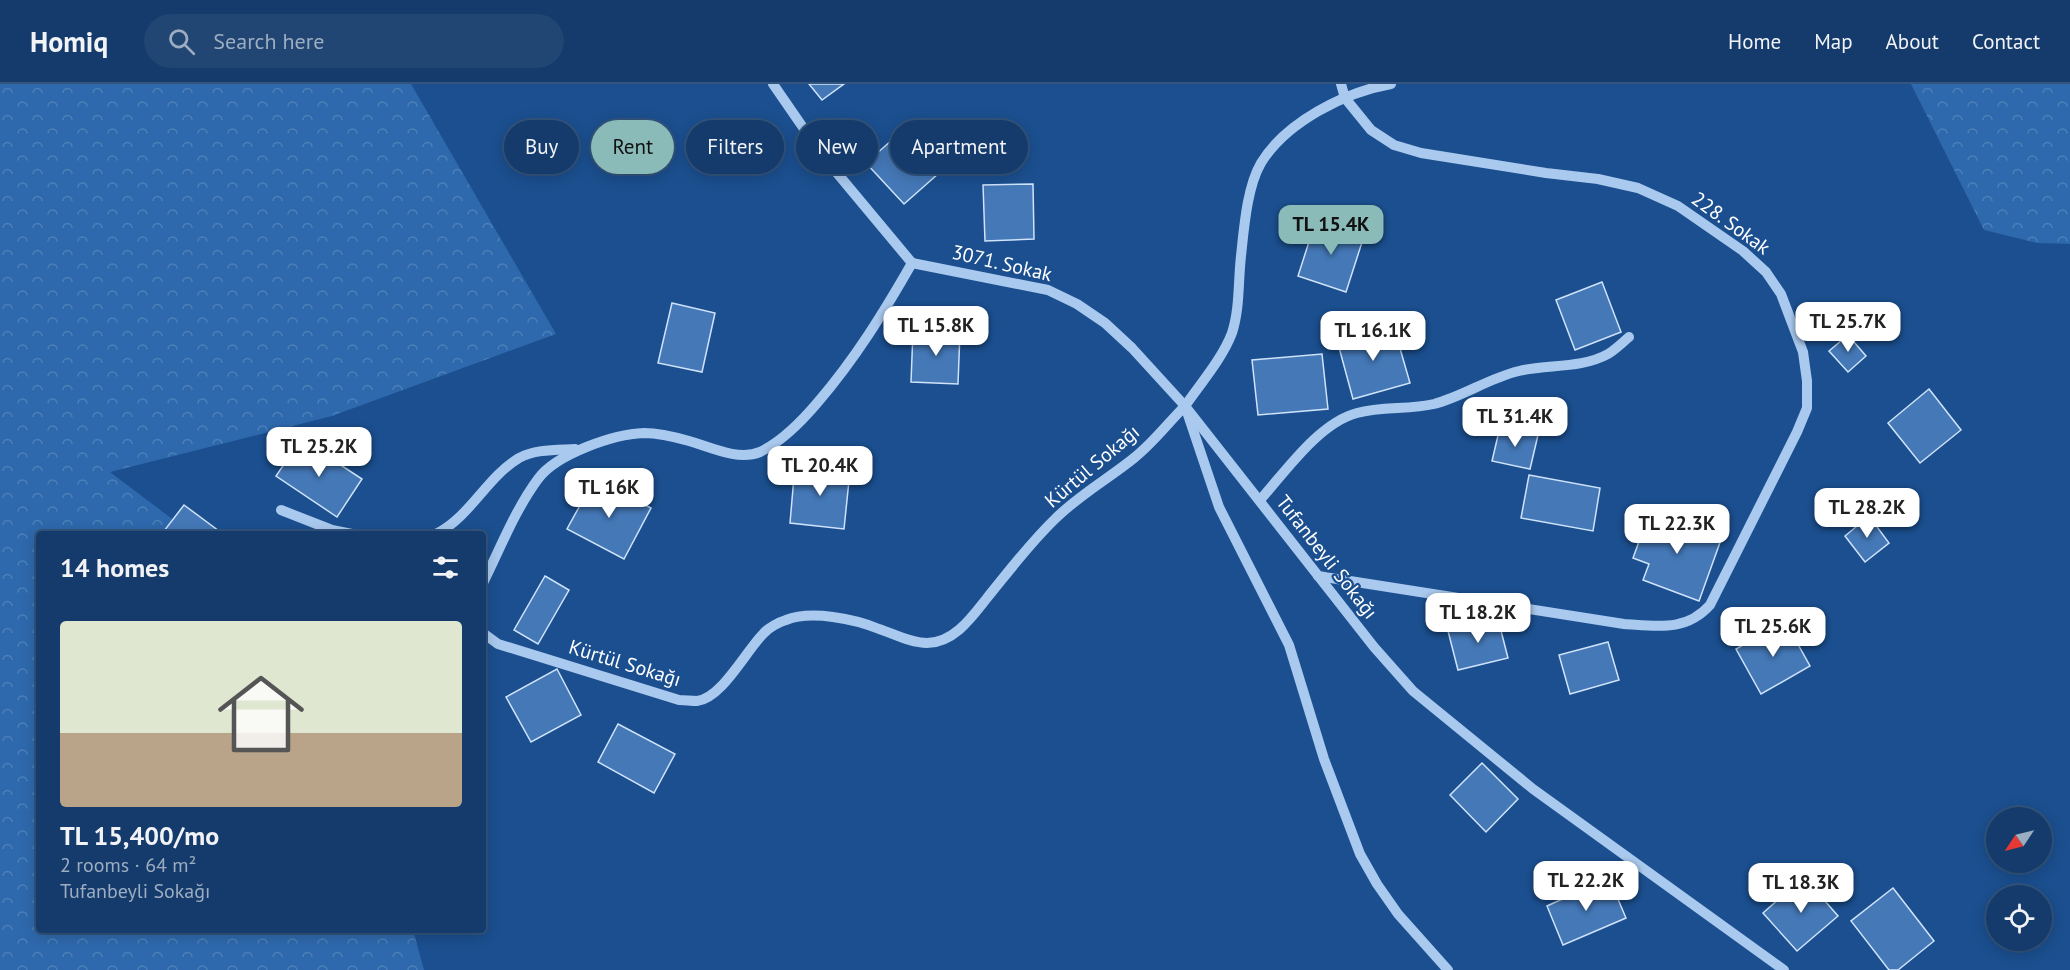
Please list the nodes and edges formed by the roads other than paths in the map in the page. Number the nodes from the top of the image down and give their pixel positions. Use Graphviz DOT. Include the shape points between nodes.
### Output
graph roads {
  1 [pos="773,84"];
  2 [pos="1341,84"];
  3 [pos="1391,84"];
  4 [pos="1345,98"];
  5 [pos="912,263"];
  6 [pos="1629,337"];
  7 [pos="1185,406"];
  8 [pos="581,449"];
  9 [pos="1260,500"];
  10 [pos="281,510"];
  11 [pos="337,531"];
  12 [pos="440,531"];
  13 [pos="1318,576"];
  14 [pos="486,578"];
  15 [pos="486,635"];
  16 [pos="1448,970"];
  17 [pos="1784,970"];
  1 -- 5 [label="street" via="822,155"];
  2 -- 4 [label="street, 228. Sokak"];
  3 -- 4 [label="street"];
  4 -- 7 [label="street" via="1287,133 1260,164 1245,224 1232,333"];
  4 -- 13 [label="street, 228. Sokak" via="1371,130 1395,145 1475,163 1599,179 1638,188 1678,206 1743,251 1771,279 1803,352 1807,408 1710,605 1700,616 1678,625 1624,624"];
  5 -- 7 [label="street, 3071. Sokak" via="1048,290 1077,304 1132,348"];
  5 -- 8 [label="street" via="838,379 788,433 758,453 735,455 670,436 644,433"];
  6 -- 9 [label="street" via="1609,354 1592,361 1519,371 1433,404 1357,413 1341,419 1306,448"];
  7 -- 9 [label="street, Tufanbeyli Sokağı"];
  7 -- 15 [label="street, Kürtül Sokağı" via="1136,457 1081,495 1056,518 1028,546 966,623 946,639 927,643 903,638 841,617 787,619 765,632 727,680 699,701 679,699 498,644"];
  7 -- 16 [label="street" via="1219,507 1289,645 1324,759 1360,855 1398,914"];
  8 -- 12 [label="street" via="538,452 520,458 498,475 463,516"];
  8 -- 14 [label="street" via="557,461 539,477"];
  9 -- 13 [label="street, Tufanbeyli Sokağı"];
  10 -- 11 [label="street"];
  13 -- 17 [label="street, Tufanbeyli Sokağı" via="1413,691 1533,789"];
}
